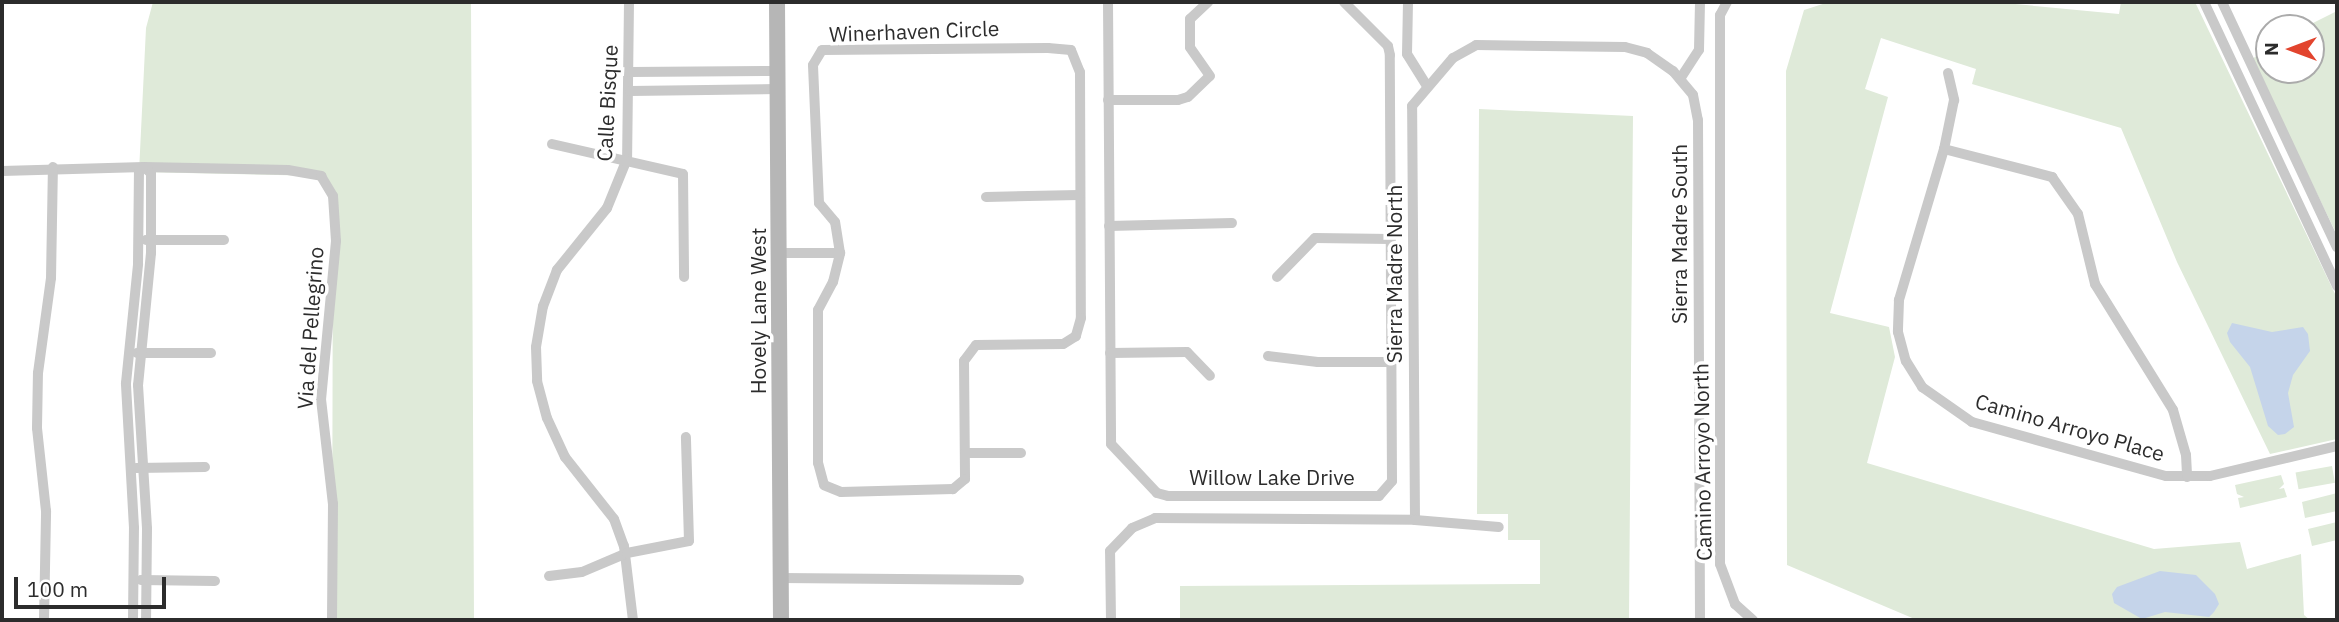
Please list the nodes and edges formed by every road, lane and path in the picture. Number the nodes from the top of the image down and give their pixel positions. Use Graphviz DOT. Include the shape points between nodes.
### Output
graph roads {
  1 [pos="629,2"];
  2 [pos="777,2"];
  3 [pos="1108,2"];
  4 [pos="1208,2"];
  5 [pos="1344,2"];
  6 [pos="1408,2"];
  7 [pos="1700,2"];
  8 [pos="1727,2"];
  9 [pos="2204,2"];
  10 [pos="2222,2"];
  11 [pos="1465,49"];
  12 [pos="777,71"];
  13 [pos="630,72"];
  14 [pos="680,72"];
  15 [pos="1948,73"];
  16 [pos="1680,79"];
  17 [pos="1427,86"];
  18 [pos="778,89"];
  19 [pos="680,90"];
  20 [pos="629,91"];
  21 [pos="1108,100"];
  22 [pos="552,144"];
  23 [pos="1944,149"];
  24 [pos="627,159"];
  25 [pos="52,167"];
  26 [pos="144,167"];
  27 [pos="2,171"];
  28 [pos="1079,195"];
  29 [pos="986,197"];
  30 [pos="1232,223"];
  31 [pos="1109,226"];
  32 [pos="1391,239"];
  33 [pos="139,240"];
  34 [pos="151,240"];
  35 [pos="224,240"];
  36 [pos="2337,247"];
  37 [pos="779,253"];
  38 [pos="840,253"];
  39 [pos="684,277"];
  40 [pos="1277,277"];
  41 [pos="2337,286"];
  42 [pos="137,353"];
  43 [pos="211,353"];
  44 [pos="1110,353"];
  45 [pos="1268,355"];
  46 [pos="1392,362"];
  47 [pos="1210,376"];
  48 [pos="686,437"];
  49 [pos="2337,446"];
  50 [pos="965,453"];
  51 [pos="1021,453"];
  52 [pos="205,467"];
  53 [pos="129,468"];
  54 [pos="142,468"];
  55 [pos="2187,477"];
  56 [pos="1415,520"];
  57 [pos="1499,527"];
  58 [pos="627,553"];
  59 [pos="549,576"];
  60 [pos="781,578"];
  61 [pos="134,580"];
  62 [pos="147,580"];
  63 [pos="1019,580"];
  64 [pos="215,581"];
  65 [pos="44,620"];
  66 [pos="133,620"];
  67 [pos="146,620"];
  68 [pos="332,620"];
  69 [pos="633,620"];
  70 [pos="781,620"];
  71 [pos="1111,620"];
  72 [pos="1700,620"];
  73 [pos="1753,620"];
  1 -- 13 [label="street, Calle Bisque"];
  2 -- 12 [label="street, Hovely Lane West"];
  3 -- 21 [label="street, Willow Lake Drive"];
  4 -- 21 [label="street" via="1190,19 1190,47 1210,76 1188,97 1178,100"];
  5 -- 32 [label="street, Willow Lake Drive" via="1388,46 1390,55"];
  6 -- 17 [label="street" via="1407,54"];
  7 -- 16 [label="street" via="1699,50"];
  8 -- 73 [label="street, Camino Arroyo North" via="1720,28 1720,564 1735,604"];
  9 -- 41 [label="street"];
  10 -- 36 [label="street"];
  11 -- 16 [label="street, Sierra Madre South" via="1485,45 1625,47 1647,53"];
  11 -- 17 [label="street, Sierra Madre North"];
  12 -- 14 [label="street"];
  12 -- 18 [label="street, Hovely Lane West"];
  13 -- 14 [label="street"];
  13 -- 20 [label="street, Calle Bisque"];
  14 -- 19 [label="street"];
  15 -- 23 [label="street, Camino Arroyo Place" via="1954,100"];
  16 -- 72 [label="street, Sierra Madre South" via="1693,95 1698,120"];
  17 -- 56 [label="street, Sierra Madre North" via="1412,106"];
  18 -- 19 [label="street"];
  18 -- 37 [label="street, Hovely Lane West"];
  19 -- 20 [label="street"];
  20 -- 24 [label="street, Calle Bisque"];
  21 -- 31 [label="street, Willow Lake Drive"];
  22 -- 24 [label="street"];
  23 -- 55 [label="street" via="2052,177 2078,214 2095,284 2174,410"];
  23 -- 55 [label="street, Camino Arroyo Place" via="1899,300 1900,341 1922,387 1972,422 2146,472"];
  24 -- 39 [label="street" via="683,174"];
  24 -- 58 [label="street, Calle Bisque" via="607,208 557,270 543,306 536,347 537,382 547,418 565,457 614,519"];
  25 -- 26 [label="street, Via del Pellegrino"];
  25 -- 27 [label="street, Via del Pellegrino"];
  25 -- 65 [label="street" via="51,278 38,373 37,428 46,512"];
  26 -- 33 [label="street" via="139,172"];
  26 -- 34 [label="street" via="151,173"];
  26 -- 68 [label="street, Via del Pellegrino" via="288,170 321,176 333,196 332,323 321,399 333,504"];
  28 -- 29 [label="street"];
  28 -- 38 [label="street, Winerhaven Circle" via="1080,72 1071,50 822,50 813,65 815,170 819,202 835,222"];
  28 -- 50 [label="street" via="1081,317 1076,336 1063,344 976,345 964,361"];
  30 -- 31 [label="street"];
  31 -- 44 [label="street, Willow Lake Drive"];
  32 -- 40 [label="street" via="1315,238"];
  32 -- 46 [label="street, Willow Lake Drive"];
  33 -- 34 [label="street"];
  33 -- 42 [label="street"];
  34 -- 35 [label="street"];
  34 -- 42 [label="street"];
  37 -- 38 [label="street"];
  37 -- 60 [label="street, Hovely Lane West"];
  38 -- 50 [label="street" via="833,282 818,310 818,463 824,485 841,492 953,489 965,479"];
  42 -- 43 [label="street"];
  42 -- 53 [label="street" via="125,383"];
  42 -- 54 [label="street"];
  44 -- 46 [label="street, Willow Lake Drive" via="1111,444 1157,493 1168,496 1379,496 1392,481"];
  44 -- 47 [label="street" via="1186,352"];
  45 -- 46 [label="street" via="1318,362"];
  48 -- 58 [label="street" via="689,541"];
  49 -- 55 [label="street, Camino Arroyo Place"];
  50 -- 51 [label="street"];
  52 -- 54 [label="street"];
  53 -- 54 [label="street"];
  53 -- 61 [label="street"];
  54 -- 62 [label="street"];
  56 -- 57 [label="street"];
  56 -- 71 [label="street" via="1155,518 1132,528 1111,551"];
  58 -- 59 [label="street" via="582,572"];
  58 -- 69 [label="street, Calle Bisque"];
  60 -- 63 [label="street"];
  60 -- 70 [label="street, Hovely Lane West"];
  61 -- 62 [label="street"];
  61 -- 66 [label="street"];
  62 -- 64 [label="street"];
  62 -- 67 [label="street"];
}
